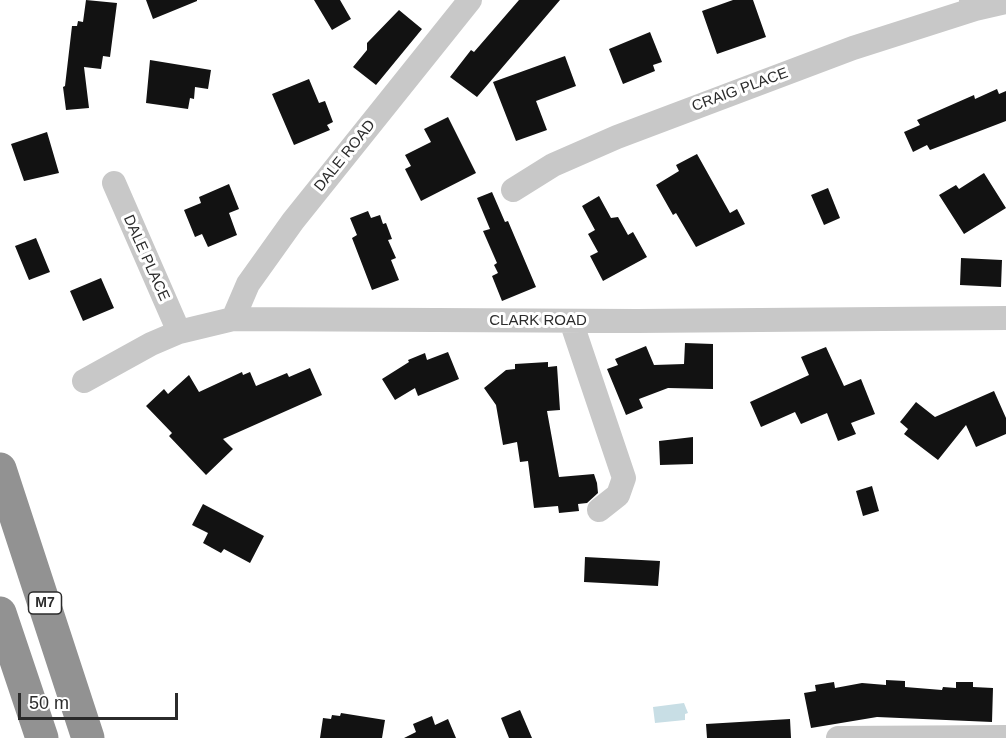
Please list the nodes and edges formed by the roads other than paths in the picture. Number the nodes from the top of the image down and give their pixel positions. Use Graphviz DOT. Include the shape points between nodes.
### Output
graph roads {
  1 [pos="470,0"];
  2 [pos="1006,2"];
  3 [pos="973,4"];
  4 [pos="114,183"];
  5 [pos="513,190"];
  6 [pos="1006,318"];
  7 [pos="233,319"];
  8 [pos="571,321"];
  9 [pos="179,332"];
  10 [pos="84,381"];
  11 [pos="0,469"];
  12 [pos="599,510"];
  13 [pos="0,613"];
  14 [pos="1006,737"];
  15 [pos="42,738"];
  16 [pos="88,738"];
  17 [pos="838,738"];
  1 -- 7 [label="street, DALE ROAD" via="293,221 248,284"];
  2 -- 3 [label="street, CRAIG PLACE"];
  3 -- 5 [label="street, CRAIG PLACE" via="617,137 553,165"];
  4 -- 9 [label="street, DALE PLACE"];
  6 -- 8 [label="street, CLARK ROAD"];
  7 -- 8 [label="street, CLARK ROAD"];
  7 -- 9 [label="street, CLARK ROAD"];
  8 -- 12 [label="street" via="624,478 618,495"];
  9 -- 10 [label="street, CLARK ROAD"];
  11 -- 16 [label="highway, M7"];
  13 -- 15 [label="highway"];
  14 -- 17 [label="street"];
}
